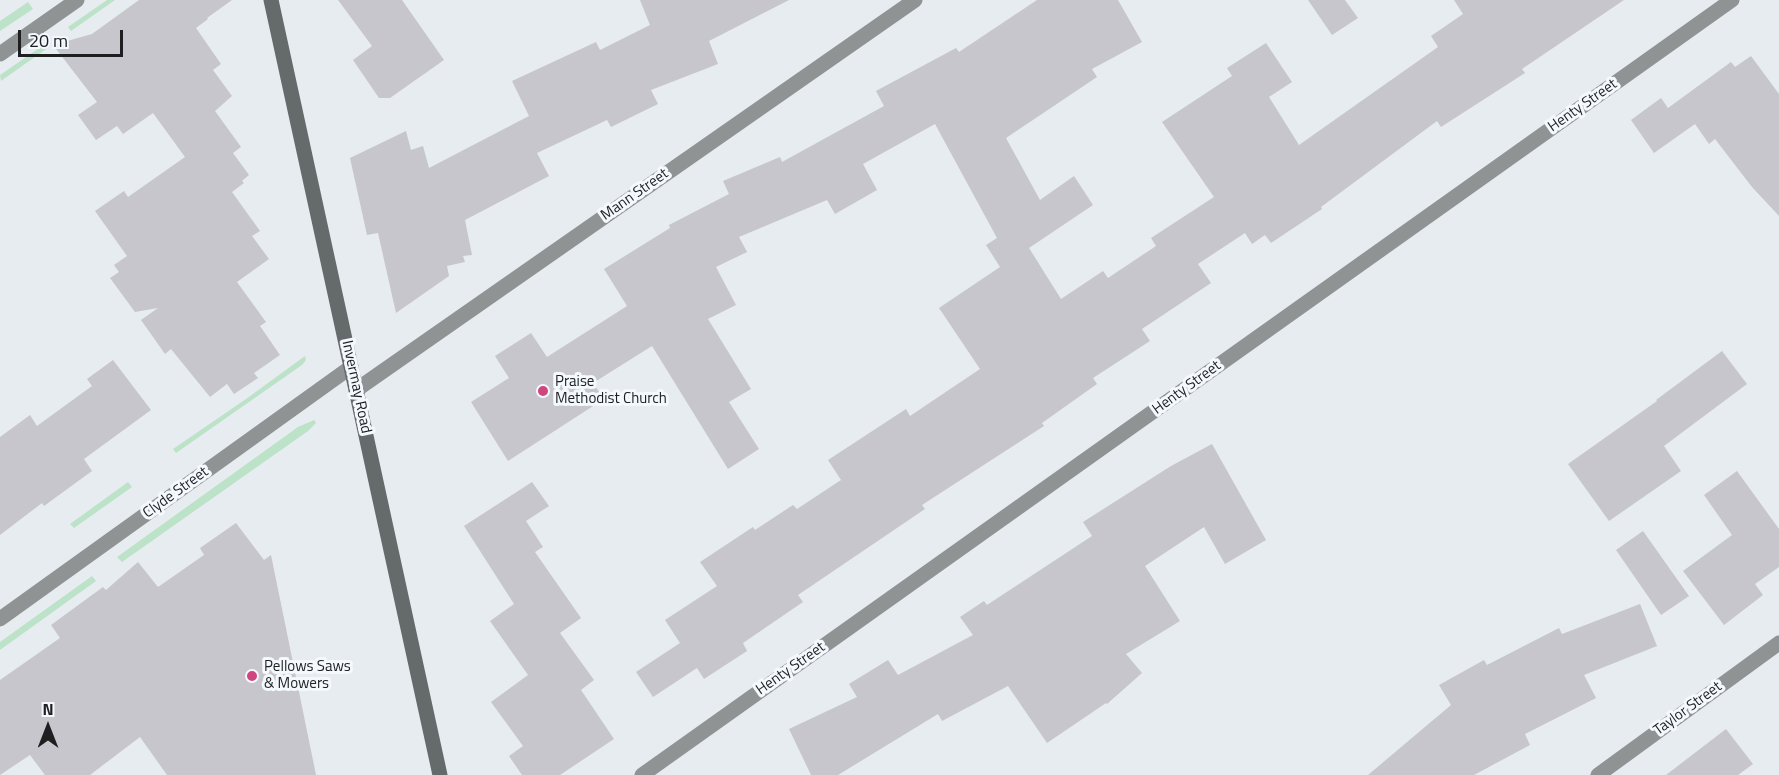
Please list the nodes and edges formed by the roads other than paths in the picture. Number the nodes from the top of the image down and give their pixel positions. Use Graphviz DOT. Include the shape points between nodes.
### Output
graph roads {
  1 [pos="77,0"];
  2 [pos="271,0"];
  3 [pos="915,0"];
  4 [pos="1732,0"];
  5 [pos="0,54"];
  6 [pos="351,367"];
  7 [pos="356,390"];
  8 [pos="0,619"];
  9 [pos="1779,643"];
  10 [pos="440,775"];
  11 [pos="642,775"];
  12 [pos="1598,775"];
  1 -- 5 [label="street"];
  2 -- 6 [label="main road, Invermay Road"];
  3 -- 7 [label="street, Mann Street"];
  4 -- 11 [label="street, Henty Street"];
  6 -- 7 [label="main road, Invermay Road"];
  6 -- 8 [label="street, Clyde Street"];
  7 -- 10 [label="main road, Invermay Road"];
  9 -- 12 [label="street, Taylor Street"];
}
